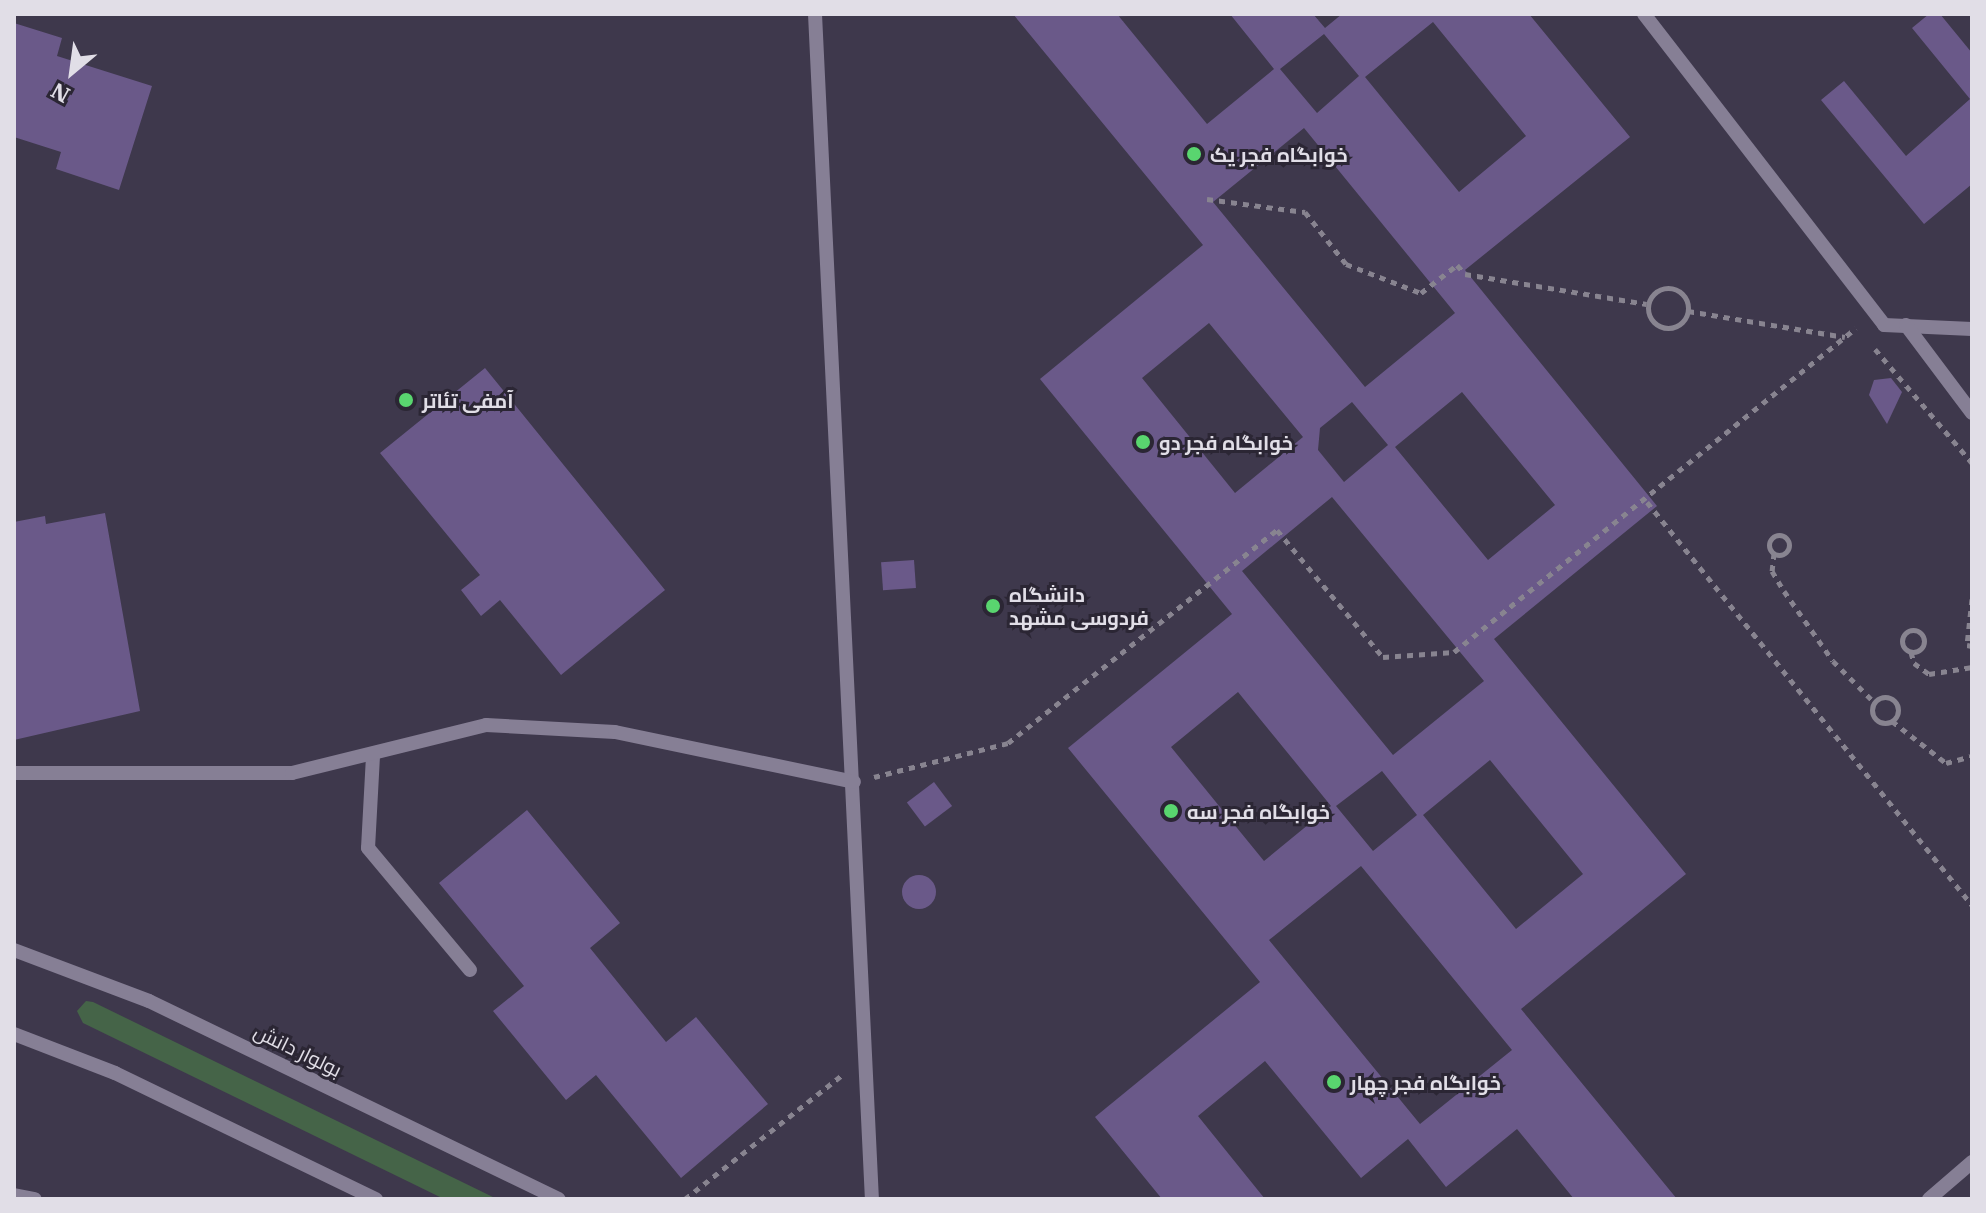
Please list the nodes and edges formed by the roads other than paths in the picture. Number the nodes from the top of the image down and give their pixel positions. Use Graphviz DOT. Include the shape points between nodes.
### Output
graph roads {
  1 [pos="815,14"];
  2 [pos="1644,14"];
  3 [pos="1906,325"];
  4 [pos="1972,329"];
  5 [pos="1972,413"];
  6 [pos="373,756"];
  7 [pos="14,773"];
  8 [pos="854,782"];
  9 [pos="19,950"];
  10 [pos="470,970"];
  11 [pos="14,1034"];
  12 [pos="1972,1162"];
  13 [pos="14,1195"];
  14 [pos="35,1199"];
  15 [pos="376,1199"];
  16 [pos="559,1199"];
  17 [pos="872,1199"];
  18 [pos="1929,1199"];
  1 -- 8 [label="lane"];
  2 -- 3 [label="lane" via="1884,325"];
  3 -- 4 [label="lane"];
  3 -- 5 [label="lane"];
  6 -- 7 [label="lane" via="292,773"];
  6 -- 8 [label="lane" via="486,725 600,731"];
  6 -- 10 [label="lane" via="368,848"];
  8 -- 17 [label="lane"];
  9 -- 16 [label="lane, بولوار دانش" via="149,1001"];
  11 -- 15 [label="lane" via="115,1073"];
  12 -- 18 [label="lane"];
  13 -- 14 [label="lane"];
}
